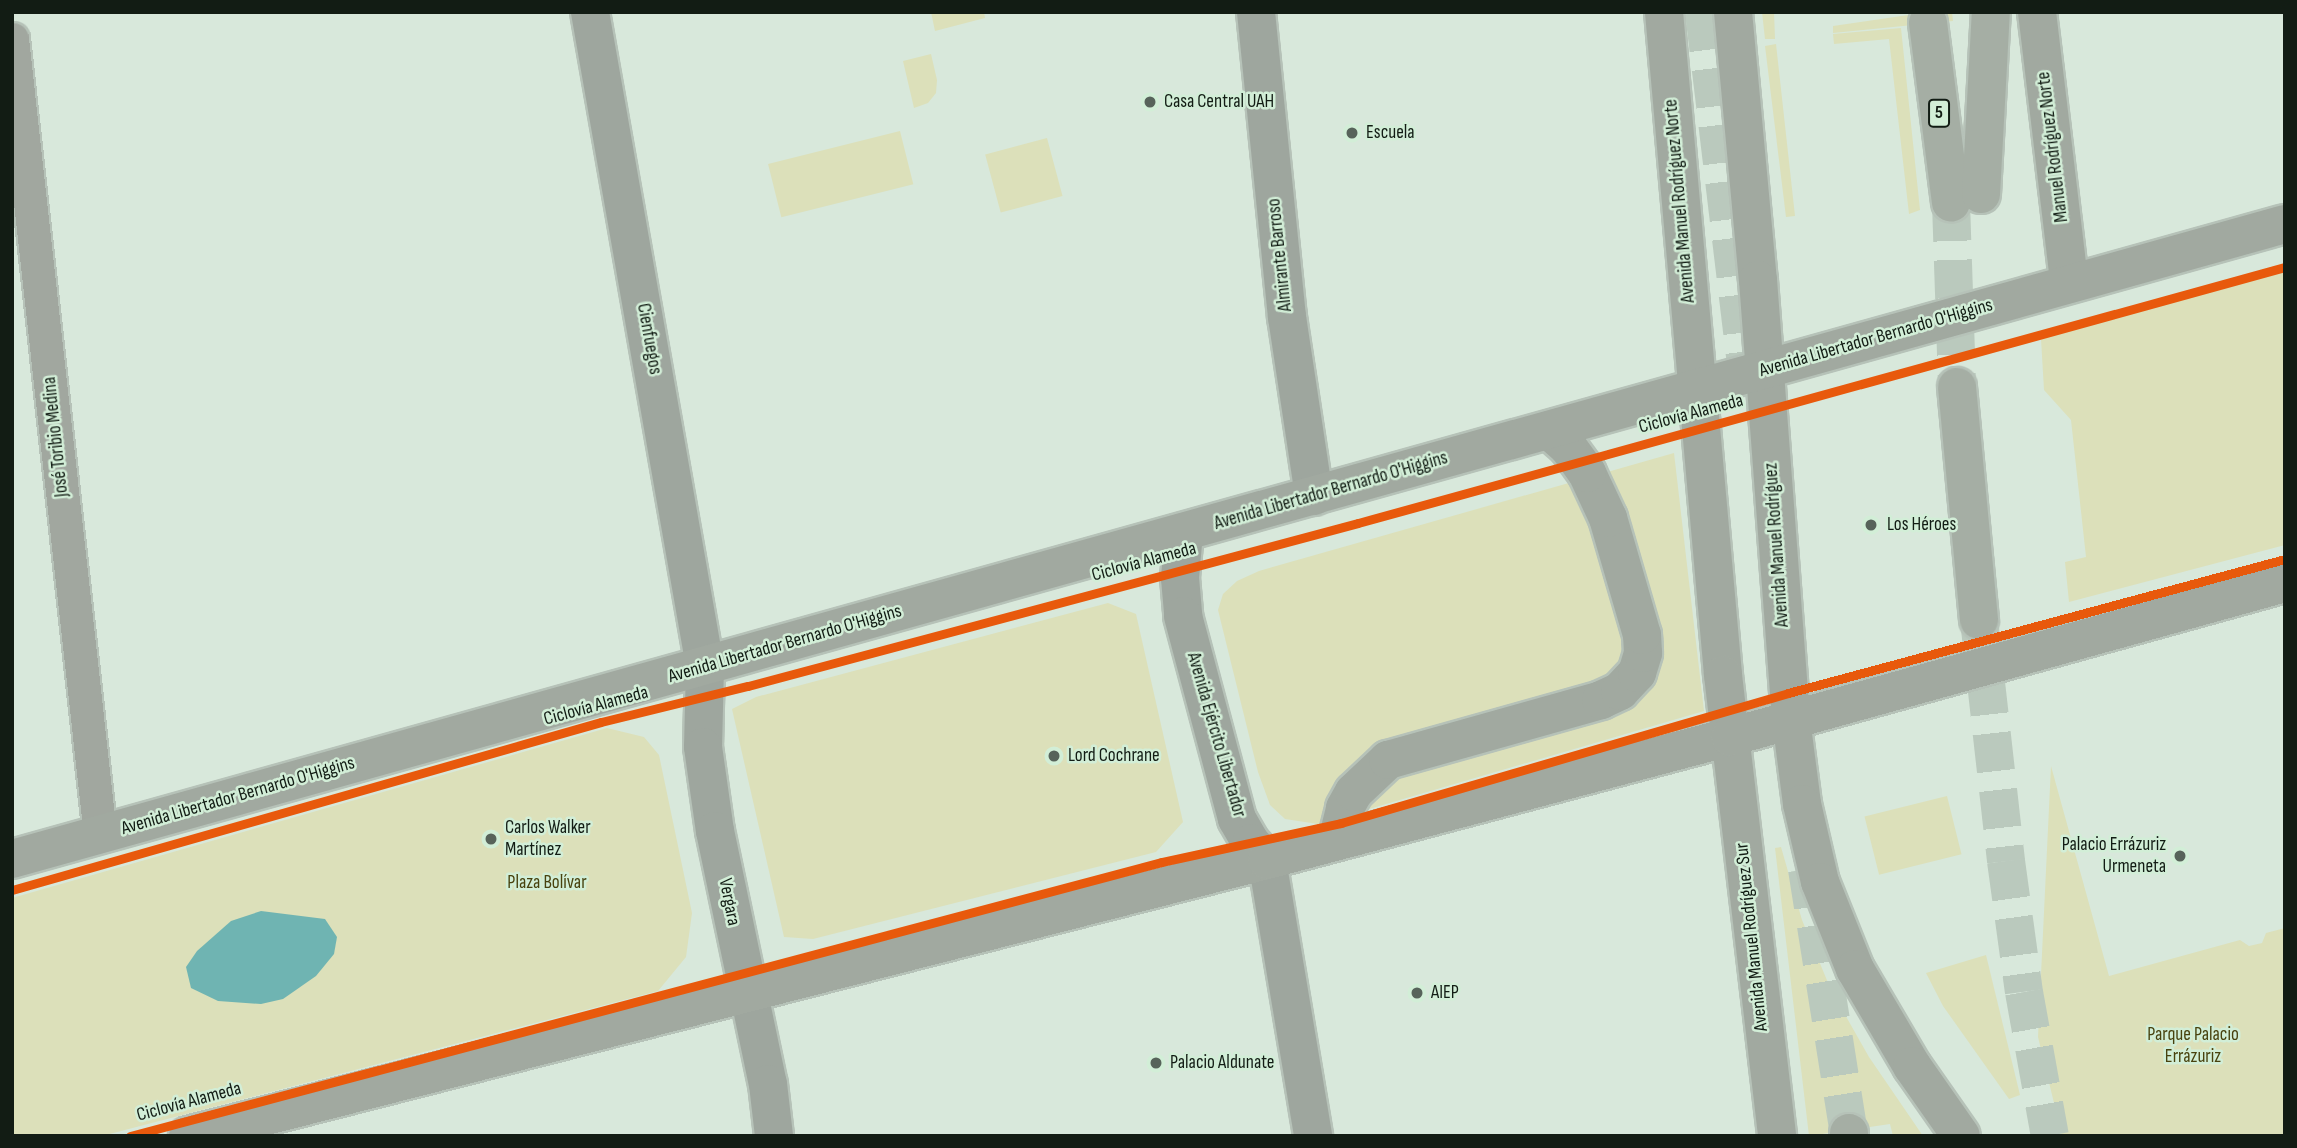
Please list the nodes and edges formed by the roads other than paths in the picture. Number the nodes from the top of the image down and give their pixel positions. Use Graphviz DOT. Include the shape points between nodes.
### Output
graph roads {
  1 [pos="590,12"];
  2 [pos="1256,12"];
  3 [pos="1664,12"];
  4 [pos="1733,12"];
  5 [pos="1991,12"];
  6 [pos="2037,12"];
  7 [pos="1928,23"];
  8 [pos="12,39"];
  9 [pos="2285,224"];
  10 [pos="2069,282"];
  11 [pos="1763,370"];
  12 [pos="1957,387"];
  13 [pos="1695,389"];
  14 [pos="1549,430"];
  15 [pos="1314,496"];
  16 [pos="1184,532"];
  17 [pos="2285,583"];
  18 [pos="1979,620"];
  19 [pos="705,666"];
  20 [pos="1790,719"];
  21 [pos="1730,737"];
  22 [pos="100,835"];
  23 [pos="1337,841"];
  24 [pos="12,859"];
  25 [pos="1268,860"];
  26 [pos="747,990"];
  27 [pos="188,1136"];
  28 [pos="774,1136"];
  29 [pos="1313,1136"];
  30 [pos="1777,1136"];
  31 [pos="1961,1136"];
  1 -- 19 [label="street, Cienfuegos"];
  2 -- 15 [label="street, Almirante Barroso" via="1285,304"];
  3 -- 13 [label="main road, Avenida Manuel Rodríguez Norte"];
  4 -- 11 [label="main road"];
  5 -- 7 [label="highway, 5" via="1966,198"];
  6 -- 10 [label="main road, Manuel Rodríguez Norte"];
  8 -- 22 [label="street, José Toribio Medina"];
  9 -- 10 [label="main road, Avenida Libertador Bernardo O'Higgins"];
  10 -- 11 [label="main road, Avenida Libertador Bernardo O'Higgins"];
  11 -- 13 [label="main road, Avenida Libertador Bernardo O'Higgins"];
  11 -- 20 [label="main road, Avenida Manuel Rodríguez"];
  12 -- 18 [label="highway"];
  13 -- 14 [label="main road, Avenida Libertador Bernardo O'Higgins"];
  13 -- 21 [label="main road"];
  14 -- 15 [label="main road, Avenida Libertador Bernardo O'Higgins"];
  14 -- 23 [label="main road" via="1587,473 1608,518 1642,635 1637,673 1620,691 1601,700 1388,760 1354,792"];
  15 -- 16 [label="main road, Avenida Libertador Bernardo O'Higgins"];
  16 -- 19 [label="main road, Avenida Libertador Bernardo O'Higgins"];
  16 -- 25 [label="street, Avenida Ejército Libertador" via="1183,615 1237,819"];
  17 -- 20 [label="main road"];
  19 -- 22 [label="main road, Avenida Libertador Bernardo O'Higgins"];
  19 -- 26 [label="street, Vergara" via="705,759"];
  20 -- 21 [label="main road"];
  20 -- 31 [label="main road" via="1802,804 1832,916 1883,1020"];
  21 -- 23 [label="main road"];
  21 -- 30 [label="main road, Avenida Manuel Rodríguez Sur"];
  22 -- 24 [label="main road, Avenida Libertador Bernardo O'Higgins"];
  23 -- 25 [label="main road"];
  25 -- 26 [label="main road"];
  25 -- 29 [label="street"];
  26 -- 27 [label="main road"];
  26 -- 28 [label="street, Vergara" via="768,1084"];
}
